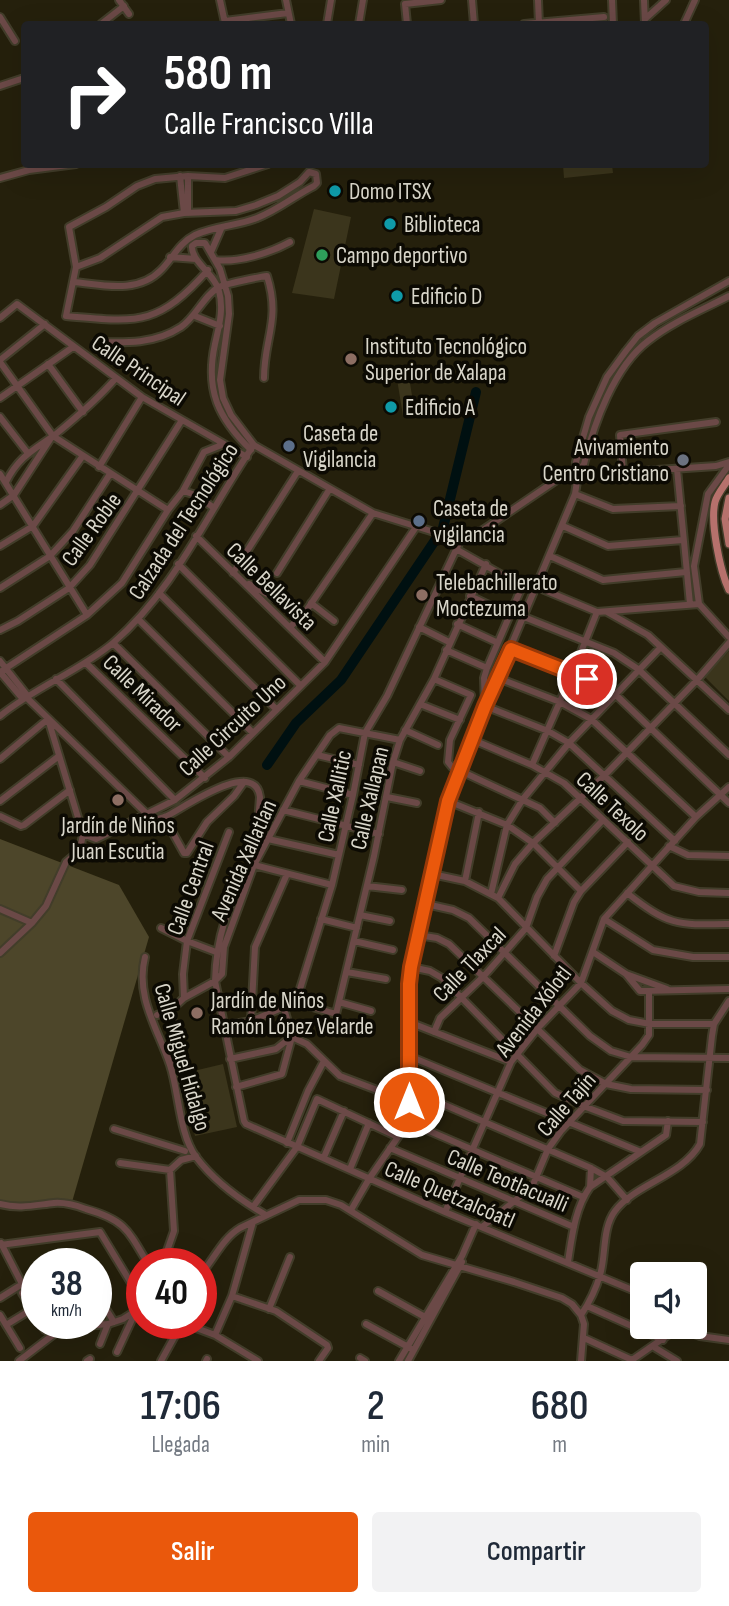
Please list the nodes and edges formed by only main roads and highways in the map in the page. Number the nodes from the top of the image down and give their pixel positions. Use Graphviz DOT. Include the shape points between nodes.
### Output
graph roads {
  1 [pos="729,478"];
  2 [pos="729,498"];
  3 [pos="729,544"];
  4 [pos="729,590"];
  1 -- 4 [label="main road" via="715,502 721,571"];
  2 -- 3 [label="main road"];
}
